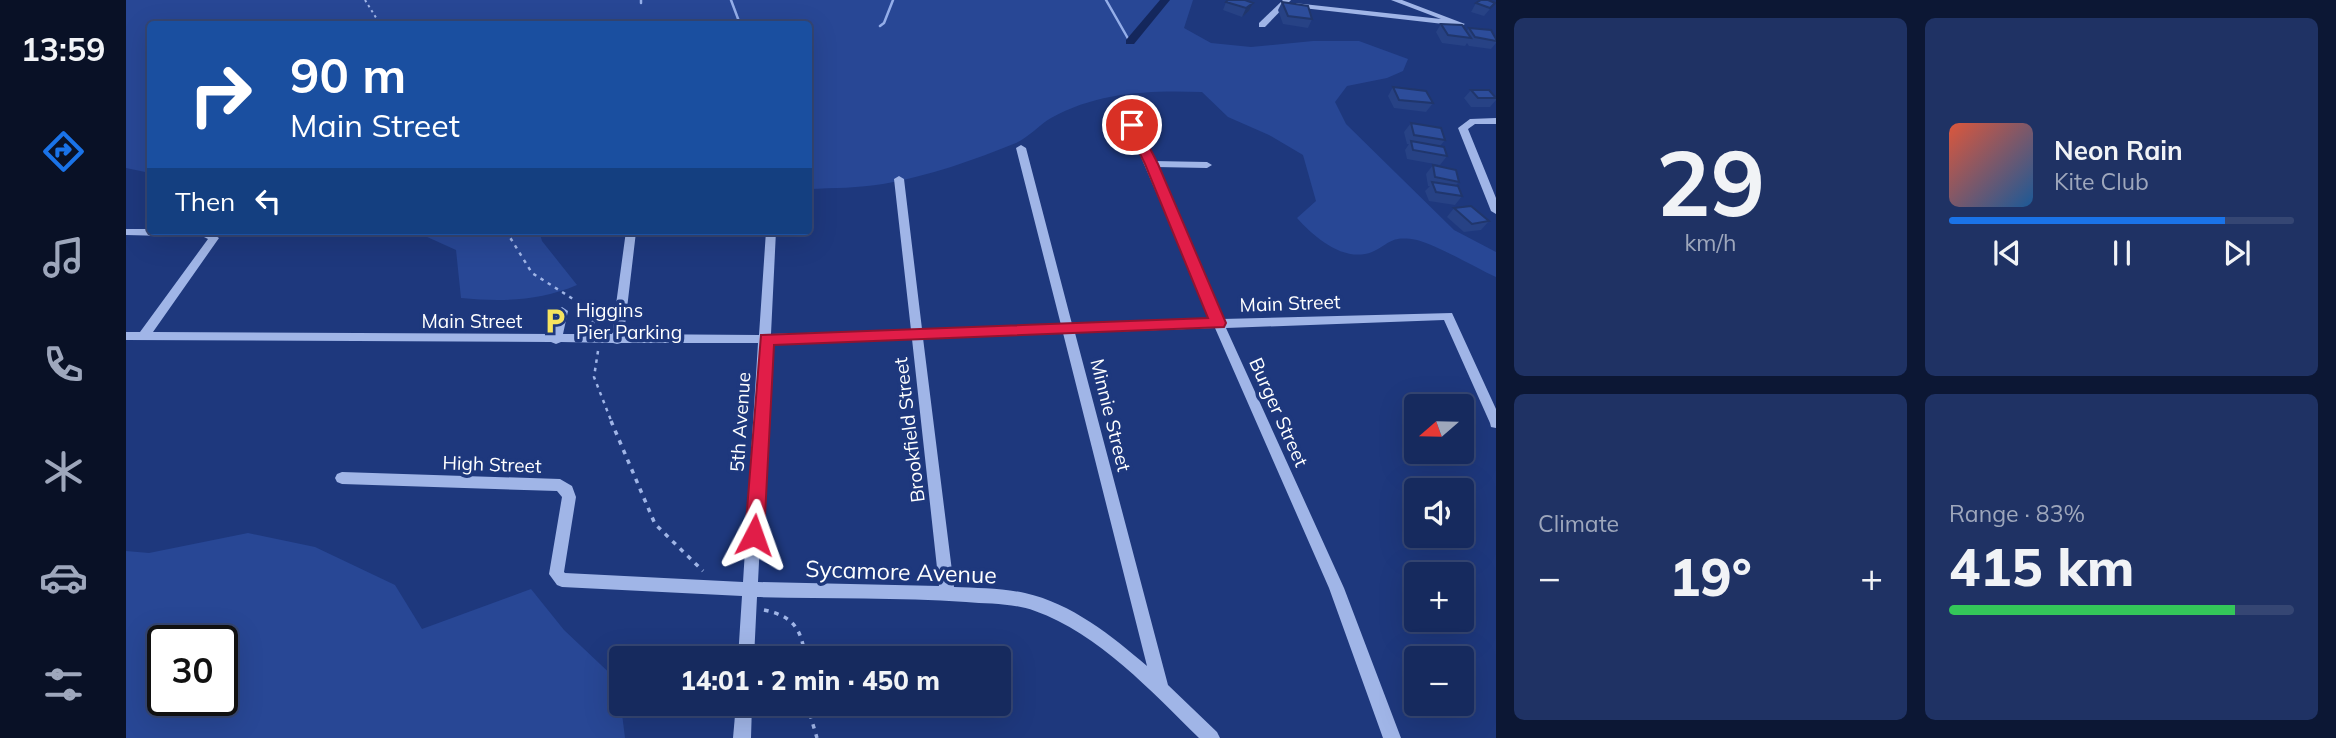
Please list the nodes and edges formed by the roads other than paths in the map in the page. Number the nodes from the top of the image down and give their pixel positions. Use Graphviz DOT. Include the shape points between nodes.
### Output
graph roads {
  1 [pos="1395,0"];
  2 [pos="1285,2"];
  3 [pos="1262,25"];
  4 [pos="1123,106"];
  5 [pos="1496,121"];
  6 [pos="1021,148"];
  7 [pos="1152,164"];
  8 [pos="1207,165"];
  9 [pos="899,179"];
  10 [pos="1496,211"];
  11 [pos="126,232"];
  12 [pos="147,233"];
  13 [pos="209,235"];
  14 [pos="631,235"];
  15 [pos="771,235"];
  16 [pos="562,311"];
  17 [pos="1218,323"];
  18 [pos="1069,328"];
  19 [pos="917,335"];
  20 [pos="126,336"];
  21 [pos="143,336"];
  22 [pos="556,340"];
  23 [pos="617,340"];
  24 [pos="766,340"];
  25 [pos="1496,423"];
  26 [pos="342,478"];
  27 [pos="751,590"];
  28 [pos="947,592"];
  29 [pos="747,646"];
  30 [pos="1162,691"];
  31 [pos="743,716"];
  32 [pos="741,738"];
  33 [pos="1211,738"];
  34 [pos="1392,738"];
  1 -- 2 [label="street" via="1461,24"];
  2 -- 3 [label="street"];
  4 -- 7 [label="street, Burger Street"];
  5 -- 10 [label="street" via="1473,121 1463,128"];
  6 -- 18 [label="street, Minnie Street"];
  7 -- 8 [label="street"];
  7 -- 17 [label="street, Burger Street"];
  9 -- 19 [label="street, Brookfield Street"];
  11 -- 12 [label="street"];
  13 -- 21 [label="street" via="214,237"];
  14 -- 23 [label="street"];
  15 -- 24 [label="street, 5th Avenue"];
  16 -- 22 [label="street"];
  17 -- 18 [label="street, Main Street"];
  17 -- 25 [label="street, Main Street" via="1448,316"];
  17 -- 34 [label="street, Burger Street" via="1319,547"];
  18 -- 19 [label="street, Main Street"];
  18 -- 30 [label="street, Minnie Street"];
  19 -- 24 [label="street, Main Street"];
  19 -- 28 [label="street, Brookfield Street"];
  20 -- 21 [label="street, Main Street"];
  21 -- 22 [label="street, Main Street"];
  22 -- 23 [label="street, Main Street"];
  23 -- 24 [label="street, Main Street"];
  24 -- 27 [label="street, 5th Avenue"];
  26 -- 27 [label="street, High Street" via="561,485 569,497 557,559 556,573 562,580"];
  27 -- 28 [label="street, Sycamore Avenue"];
  27 -- 29 [label="street, 5th Avenue"];
  28 -- 30 [label="street, Sycamore Avenue" via="1012,598 1051,610 1083,627"];
  30 -- 33 [label="street, Sycamore Avenue"];
  31 -- 32 [label="street"];
}
